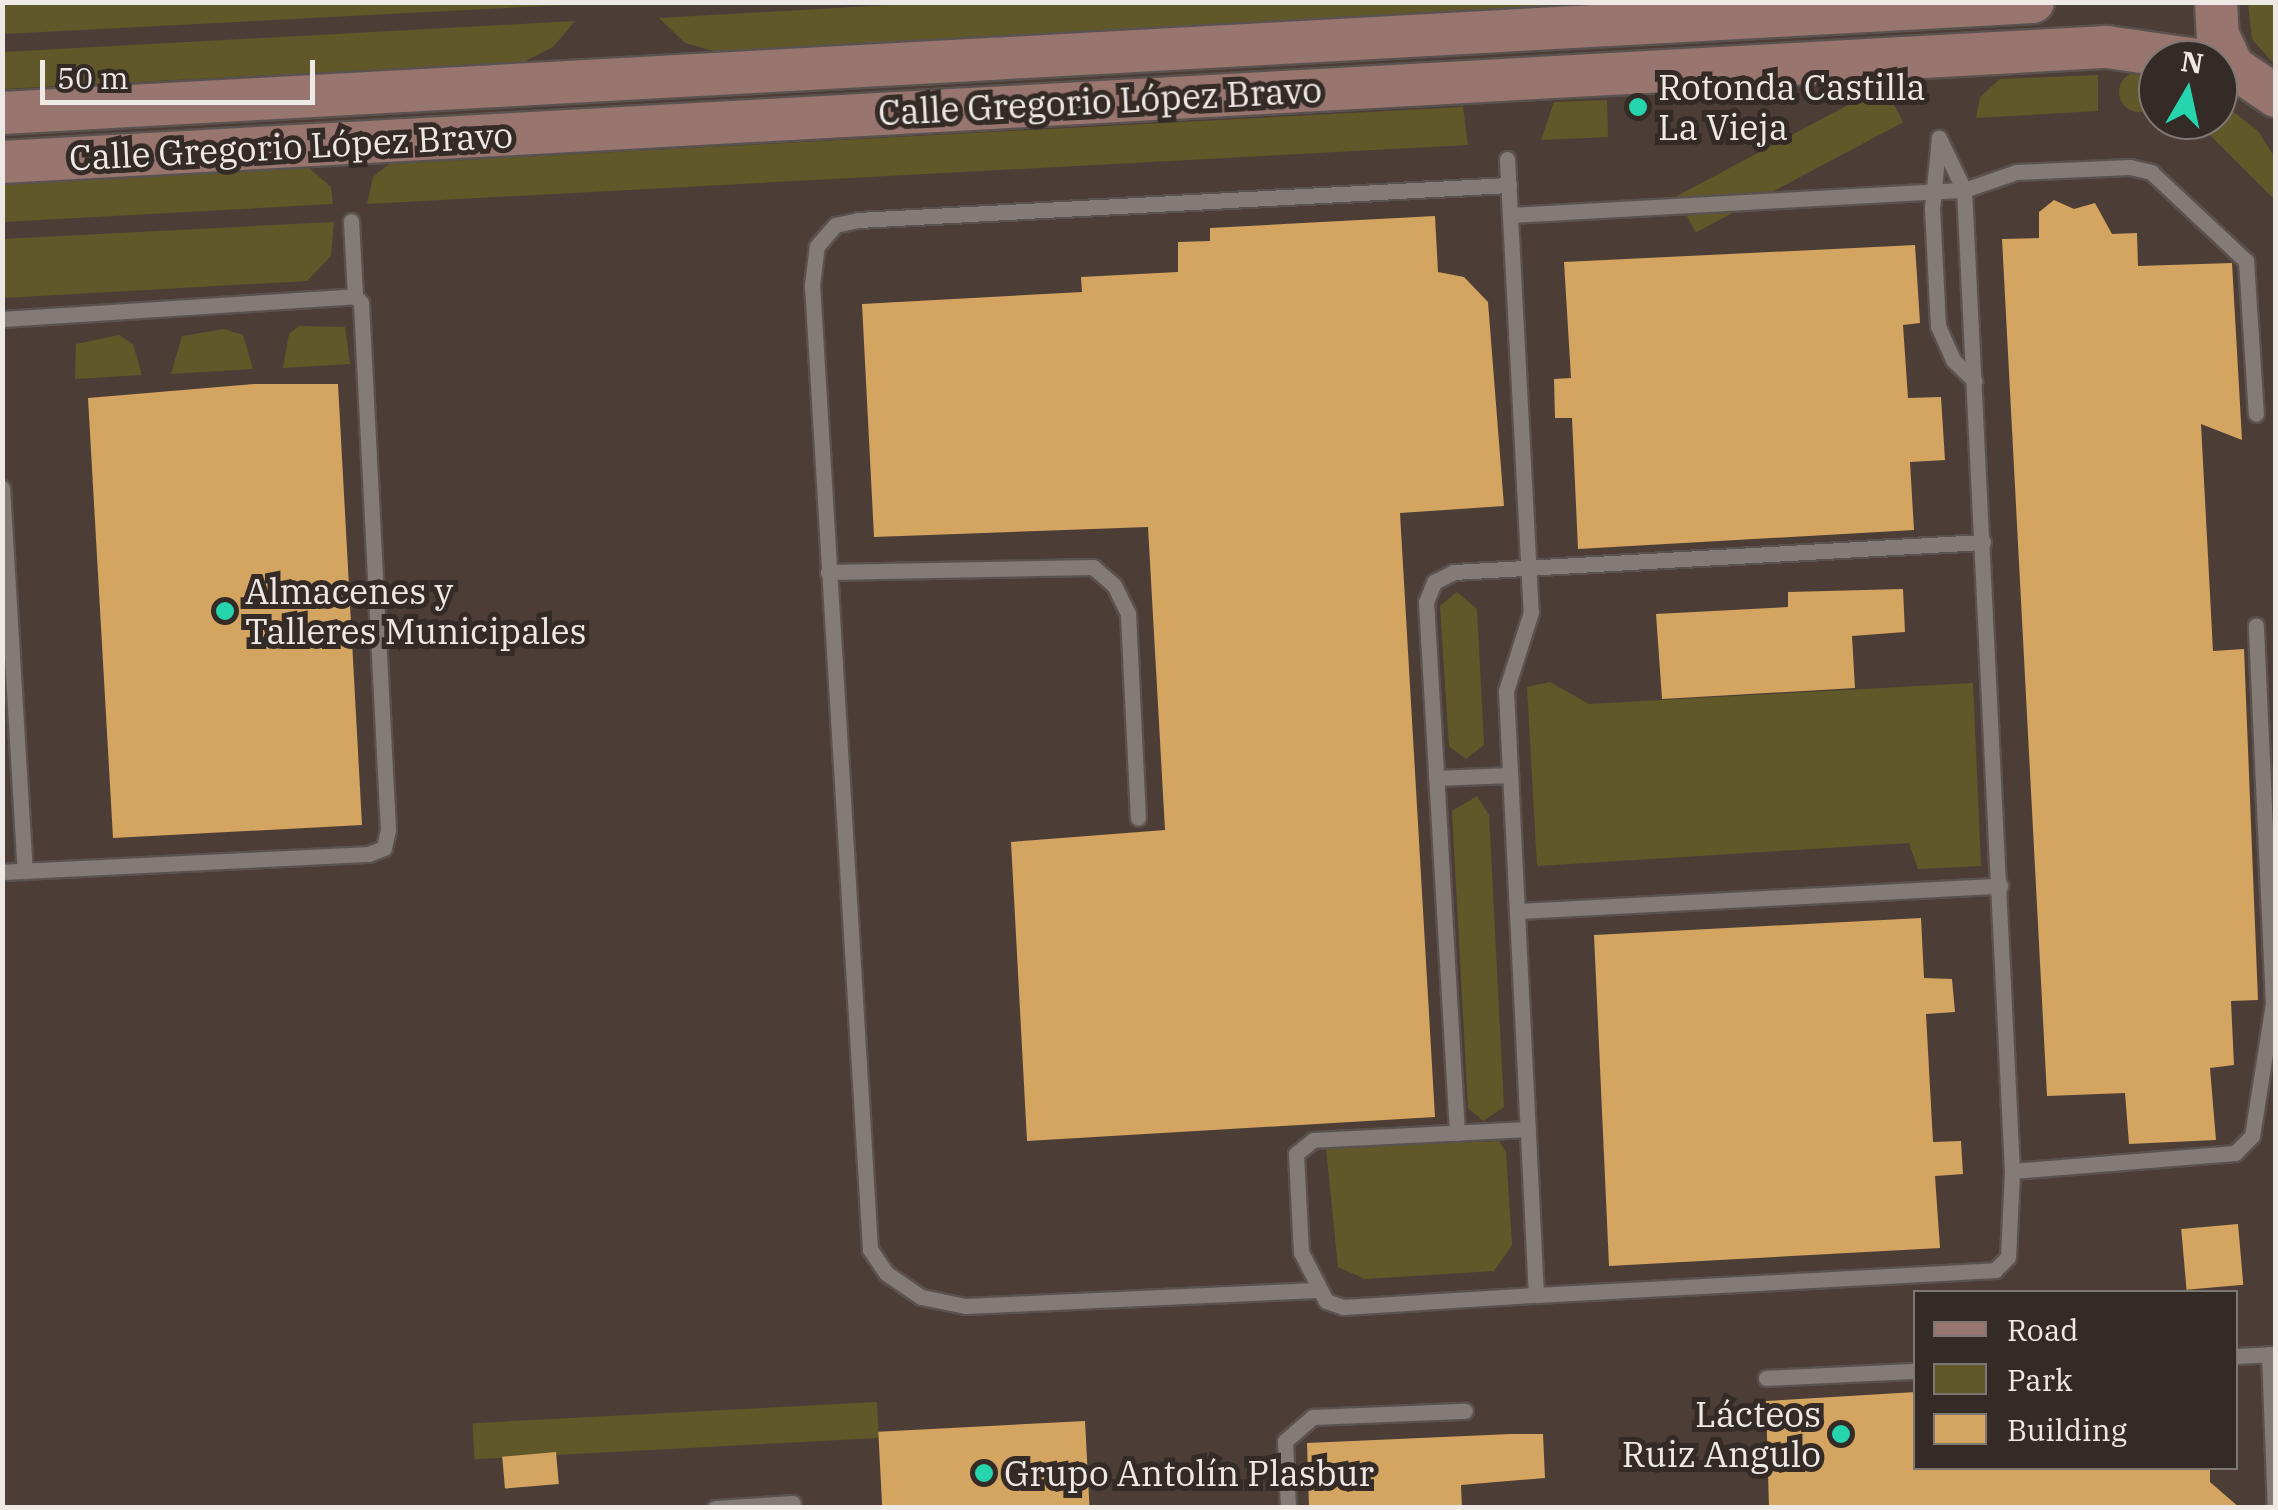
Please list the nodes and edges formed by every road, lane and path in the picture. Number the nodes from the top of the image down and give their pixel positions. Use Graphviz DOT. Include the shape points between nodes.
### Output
graph roads {
  1 [pos="2033,2"];
  2 [pos="2216,2"];
  3 [pos="2218,40"];
  4 [pos="2138,53"];
  5 [pos="2238,76"];
  6 [pos="2276,96"];
  7 [pos="2,112"];
  8 [pos="1508,159"];
  9 [pos="2,162"];
  10 [pos="1509,185"];
  11 [pos="1964,190"];
  12 [pos="1932,200"];
  13 [pos="1511,215"];
  14 [pos="351,221"];
  15 [pos="356,296"];
  16 [pos="2,319"];
  17 [pos="1975,382"];
  18 [pos="2256,414"];
  19 [pos="2,488"];
  20 [pos="1984,542"];
  21 [pos="1530,568"];
  22 [pos="828,572"];
  23 [pos="7,624"];
  24 [pos="2256,624"];
  25 [pos="1510,775"];
  26 [pos="1436,778"];
  27 [pos="1138,818"];
  28 [pos="25,871"];
  29 [pos="2,872"];
  30 [pos="2000,886"];
  31 [pos="1517,912"];
  32 [pos="1528,1129"];
  33 [pos="1457,1133"];
  34 [pos="2012,1171"];
  35 [pos="1316,1290"];
  36 [pos="1536,1295"];
  37 [pos="2272,1354"];
  38 [pos="2238,1356"];
  39 [pos="1913,1371"];
  40 [pos="1766,1378"];
  41 [pos="1464,1411"];
  42 [pos="793,1503"];
  43 [pos="715,1508"];
  44 [pos="1288,1508"];
  45 [pos="2275,1508"];
  1 -- 7 [label="main road, Calle Gregorio López Bravo"];
  2 -- 3 [label="main road"];
  4 -- 9 [label="main road, Calle Gregorio López Bravo" via="2107,48"];
  5 -- 6 [label="main road"];
  8 -- 10 [label="lane"];
  10 -- 13 [label="lane"];
  10 -- 22 [label="lane" via="835,225 818,246 812,284"];
  11 -- 12 [label="lane"];
  11 -- 12 [label="lane" via="1939,138"];
  11 -- 17 [label="lane"];
  11 -- 18 [label="lane" via="2016,172 2109,166 2151,172 2246,260"];
  12 -- 13 [label="lane"];
  12 -- 17 [label="lane" via="1938,313 1953,360"];
  13 -- 21 [label="lane"];
  14 -- 15 [label="lane"];
  15 -- 16 [label="lane"];
  15 -- 28 [label="lane" via="382,690 384,848"];
  17 -- 20 [label="lane"];
  19 -- 23 [label="lane"];
  20 -- 21 [label="lane"];
  20 -- 30 [label="lane"];
  21 -- 25 [label="lane" via="1527,636 1508,672"];
  21 -- 26 [label="lane" via="1454,572 1429,592"];
  22 -- 27 [label="lane" via="1093,566 1128,614"];
  22 -- 35 [label="lane" via="870,1250 886,1273 921,1296 965,1306"];
  23 -- 28 [label="lane"];
  24 -- 34 [label="lane" via="2273,1004 2252,1136 2235,1153"];
  25 -- 26 [label="lane"];
  25 -- 31 [label="lane"];
  26 -- 33 [label="lane"];
  28 -- 29 [label="lane"];
  30 -- 31 [label="lane"];
  30 -- 34 [label="lane"];
  31 -- 32 [label="lane"];
  32 -- 33 [label="lane"];
  32 -- 36 [label="lane"];
  33 -- 35 [label="lane" via="1304,1142 1296,1154 1301,1252"];
  34 -- 36 [label="lane" via="2014,1239 1995,1270"];
  35 -- 36 [label="lane" via="1342,1307"];
  37 -- 38 [label="lane"];
  37 -- 45 [label="lane"];
  39 -- 40 [label="lane"];
  41 -- 44 [label="lane" via="1313,1417 1284,1441"];
  42 -- 43 [label="lane"];
}
